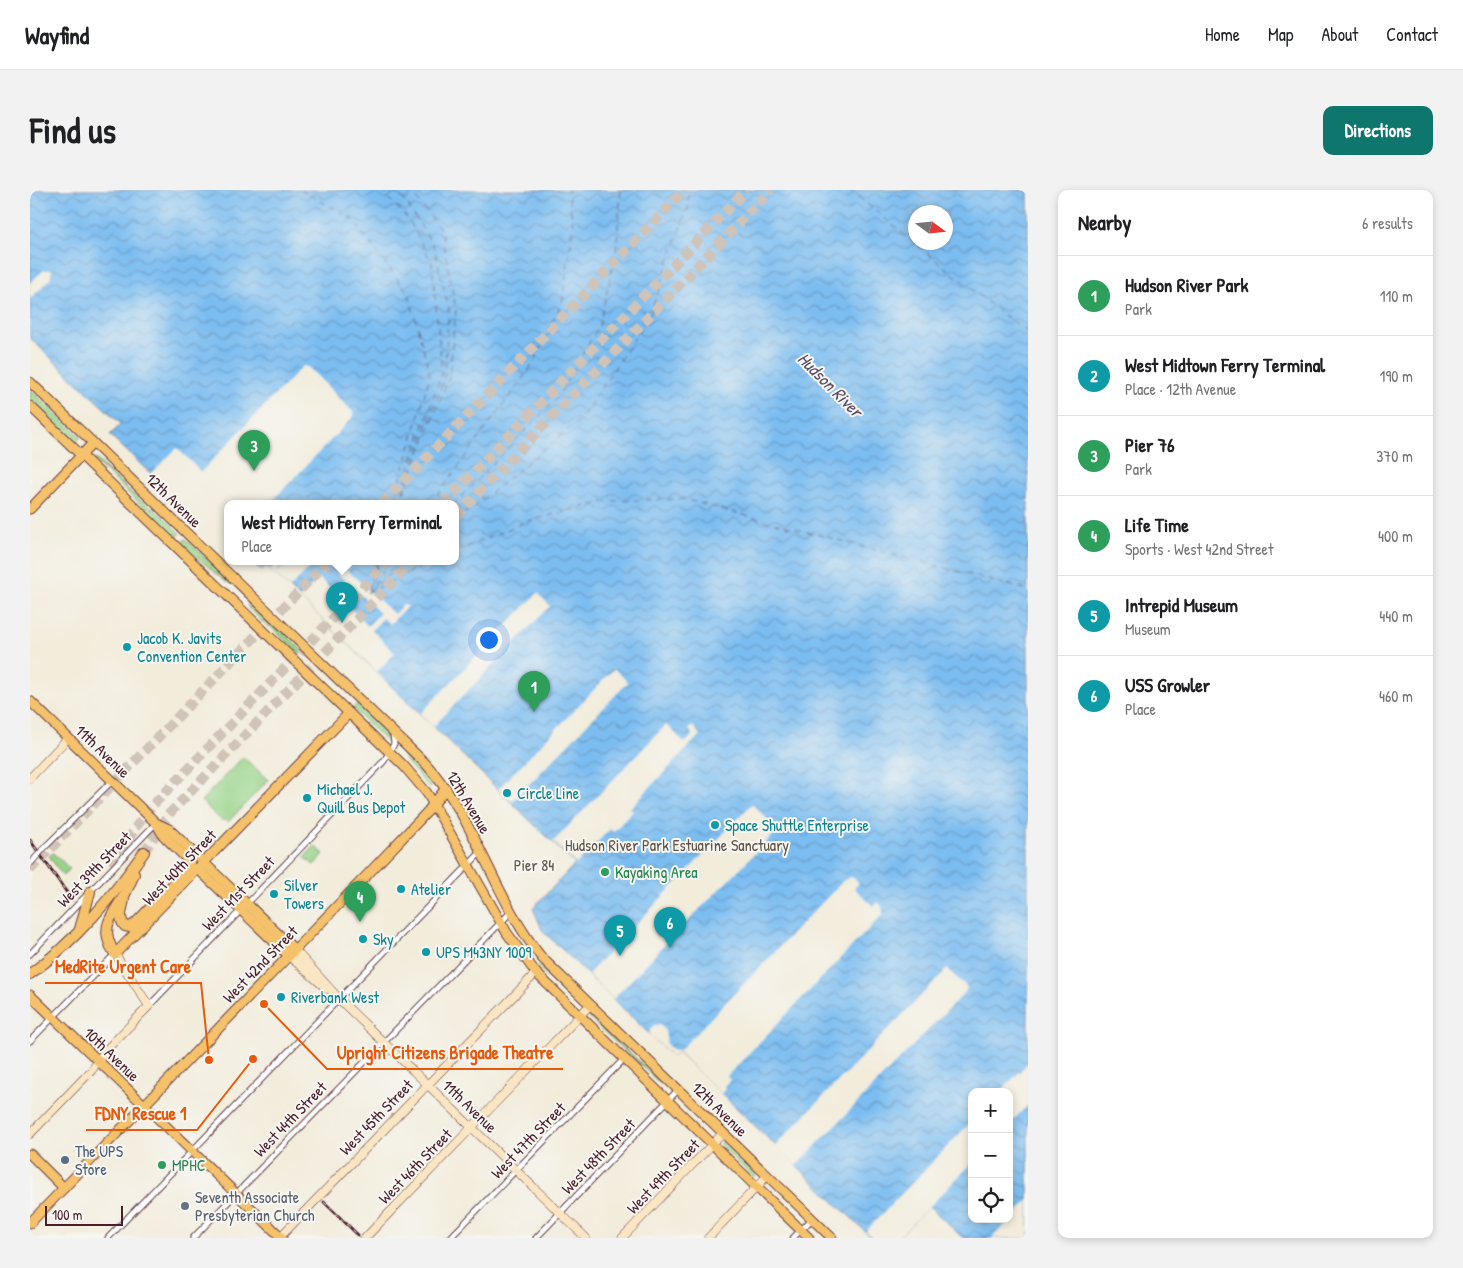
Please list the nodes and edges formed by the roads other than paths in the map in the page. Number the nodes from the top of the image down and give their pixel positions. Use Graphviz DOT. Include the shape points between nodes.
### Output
graph roads {
  1 [pos="30,382"];
  2 [pos="31,410"];
  3 [pos="93,443"];
  4 [pos="82,455"];
  5 [pos="30,509"];
  6 [pos="186,533"];
  7 [pos="179,549"];
  8 [pos="239,584"];
  9 [pos="223,591"];
  10 [pos="30,702"];
  11 [pos="349,713"];
  12 [pos="393,733"];
  13 [pos="68,738"];
  14 [pos="390,752"];
  15 [pos="30,778"];
  16 [pos="112,781"];
  17 [pos="446,788"];
  18 [pos="434,804"];
  19 [pos="156,823"];
  20 [pos="481,852"];
  21 [pos="30,864"];
  22 [pos="197,865"];
  23 [pos="469,865"];
  24 [pos="183,883"];
  25 [pos="90,892"];
  26 [pos="125,894"];
  27 [pos="161,897"];
  28 [pos="244,907"];
  29 [pos="510,912"];
  30 [pos="500,921"];
  31 [pos="78,932"];
  32 [pos="292,953"];
  33 [pos="30,954"];
  34 [pos="114,954"];
  35 [pos="536,973"];
  36 [pos="30,974"];
  37 [pos="30,995"];
  38 [pos="337,997"];
  39 [pos="590,1005"];
  40 [pos="149,1006"];
  41 [pos="579,1016"];
  42 [pos="53,1017"];
  43 [pos="30,1041"];
  44 [pos="382,1042"];
  45 [pos="624,1059"];
  46 [pos="98,1061"];
  47 [pos="668,1080"];
  48 [pos="427,1085"];
  49 [pos="678,1090"];
  50 [pos="657,1091"];
  51 [pos="668,1102"];
  52 [pos="144,1105"];
  53 [pos="471,1127"];
  54 [pos="723,1133"];
  55 [pos="30,1134"];
  56 [pos="712,1144"];
  57 [pos="192,1152"];
  58 [pos="30,1154"];
  59 [pos="516,1170"];
  60 [pos="767,1176"];
  61 [pos="756,1187"];
  62 [pos="64,1188"];
  63 [pos="236,1194"];
  64 [pos="560,1213"];
  65 [pos="812,1219"];
  66 [pos="30,1222"];
  67 [pos="801,1230"];
  68 [pos="108,1238"];
  69 [pos="193,1238"];
  70 [pos="280,1238"];
  71 [pos="366,1238"];
  72 [pos="450,1238"];
  73 [pos="536,1238"];
  74 [pos="586,1238"];
  75 [pos="622,1238"];
  76 [pos="708,1238"];
  77 [pos="793,1238"];
  78 [pos="809,1238"];
  79 [pos="832,1238"];
  1 -- 3 [label="main road, 12th Avenue"];
  2 -- 4 [label="main road, 12th Avenue"];
  3 -- 4 [label="main road"];
  3 -- 6 [label="main road, 12th Avenue"];
  4 -- 5 [label="main road"];
  4 -- 7 [label="main road, 12th Avenue"];
  6 -- 7 [label="main road" via="181,538"];
  6 -- 8 [label="main road, 12th Avenue"];
  7 -- 9 [label="main road, 12th Avenue"];
  8 -- 9 [label="main road"];
  8 -- 12 [label="main road, 12th Avenue"];
  9 -- 11 [label="main road, 12th Avenue"];
  10 -- 13 [label="main road, 11th Avenue"];
  11 -- 14 [label="main road, 12th Avenue"];
  11 -- 22 [label="main road, West 40th Street"];
  12 -- 14 [label="street" via="394,744"];
  12 -- 17 [label="main road, 12th Avenue"];
  13 -- 15 [label="main road"];
  13 -- 16 [label="main road, 11th Avenue"];
  14 -- 18 [label="main road, 12th Avenue"];
  14 -- 28 [label="street, West 41st Street"];
  16 -- 19 [label="main road, 11th Avenue"];
  16 -- 21 [label="street, bridge"];
  17 -- 18 [label="main road, West 42nd Street"];
  17 -- 20 [label="main road, 12th Avenue"];
  18 -- 23 [label="main road, 12th Avenue"];
  18 -- 32 [label="main road, West 42nd Street"];
  19 -- 22 [label="main road, 11th Avenue" via="163,834"];
  19 -- 22 [label="main road, 11th Avenue" via="169,829"];
  19 -- 25 [label="street, West 39th Street"];
  20 -- 23 [label="street"];
  20 -- 29 [label="main road, 12th Avenue"];
  22 -- 24 [label="main road, West 40th Street"];
  22 -- 27 [label="main road, West 40th Street"];
  22 -- 28 [label="main road, 11th Avenue"];
  23 -- 30 [label="main road, 12th Avenue"];
  23 -- 38 [label="street"];
  24 -- 27 [label="highway"];
  24 -- 34 [label="main road, West 40th Street"];
  25 -- 31 [label="highway"];
  25 -- 33 [label="street, West 39th Street"];
  26 -- 27 [label="highway" via="121,918 127,927 135,924"];
  26 -- 31 [label="highway" via="144,852 116,892"];
  26 -- 34 [label="highway" via="107,925 107,938"];
  28 -- 32 [label="main road, 11th Avenue"];
  28 -- 40 [label="street, West 41st Street"];
  29 -- 30 [label="street, West 44th Street"];
  29 -- 39 [label="main road, 12th Avenue" via="542,958"];
  30 -- 35 [label="main road, 12th Avenue"];
  30 -- 44 [label="street, West 44th Street"];
  31 -- 36 [label="highway"];
  32 -- 38 [label="main road, 11th Avenue"];
  32 -- 52 [label="main road, West 42nd Street"];
  34 -- 40 [label="main road"];
  34 -- 42 [label="street, West 40th Street"];
  35 -- 41 [label="main road, 12th Avenue"];
  35 -- 48 [label="main road, West 45th Street"];
  37 -- 42 [label="main road, 10th Avenue"];
  38 -- 44 [label="main road, 11th Avenue"];
  38 -- 57 [label="street"];
  39 -- 41 [label="main road, West 46th Street"];
  39 -- 47 [label="main road, 12th Avenue"];
  40 -- 46 [label="main road, West 41st Street"];
  41 -- 45 [label="main road, 12th Avenue"];
  41 -- 53 [label="main road, West 46th Street"];
  42 -- 43 [label="street, West 40th Street"];
  42 -- 46 [label="main road, 10th Avenue"];
  44 -- 48 [label="main road, 11th Avenue"];
  44 -- 63 [label="street, West 44th Street"];
  45 -- 50 [label="main road, 12th Avenue"];
  45 -- 59 [label="street, West 47th Street"];
  46 -- 52 [label="main road, 10th Avenue"];
  46 -- 55 [label="main road, West 41st Street"];
  47 -- 49 [label="main road, 12th Avenue"];
  47 -- 50 [label="main road"];
  48 -- 53 [label="main road, 11th Avenue"];
  48 -- 70 [label="main road, West 45th Street"];
  49 -- 51 [label="street, West 48th Street"];
  49 -- 54 [label="main road, 12th Avenue"];
  50 -- 51 [label="main road, 12th Avenue"];
  51 -- 56 [label="main road, 12th Avenue"];
  51 -- 64 [label="street, West 48th Street"];
  52 -- 57 [label="main road, 10th Avenue"];
  52 -- 62 [label="main road, West 42nd Street"];
  53 -- 59 [label="main road, 11th Avenue"];
  53 -- 71 [label="main road, West 46th Street"];
  54 -- 56 [label="main road, West 49th Street"];
  54 -- 60 [label="main road, 12th Avenue"];
  56 -- 61 [label="main road, 12th Avenue"];
  56 -- 75 [label="main road, West 49th Street"];
  57 -- 63 [label="main road, 10th Avenue"];
  57 -- 68 [label="street"];
  58 -- 62 [label="main road"];
  59 -- 64 [label="main road, 11th Avenue"];
  59 -- 72 [label="street, West 47th Street"];
  60 -- 61 [label="main road"];
  60 -- 65 [label="main road, 12th Avenue"];
  61 -- 67 [label="main road, 12th Avenue"];
  61 -- 76 [label="main road"];
  62 -- 66 [label="main road, West 42nd Street"];
  63 -- 69 [label="street, West 44th Street"];
  63 -- 70 [label="main road, 10th Avenue"];
  64 -- 73 [label="street, West 48th Street"];
  64 -- 74 [label="main road, 11th Avenue"];
  65 -- 67 [label="street"];
  65 -- 79 [label="main road, 12th Avenue"];
  67 -- 77 [label="street"];
  67 -- 78 [label="main road, 12th Avenue"];
}
